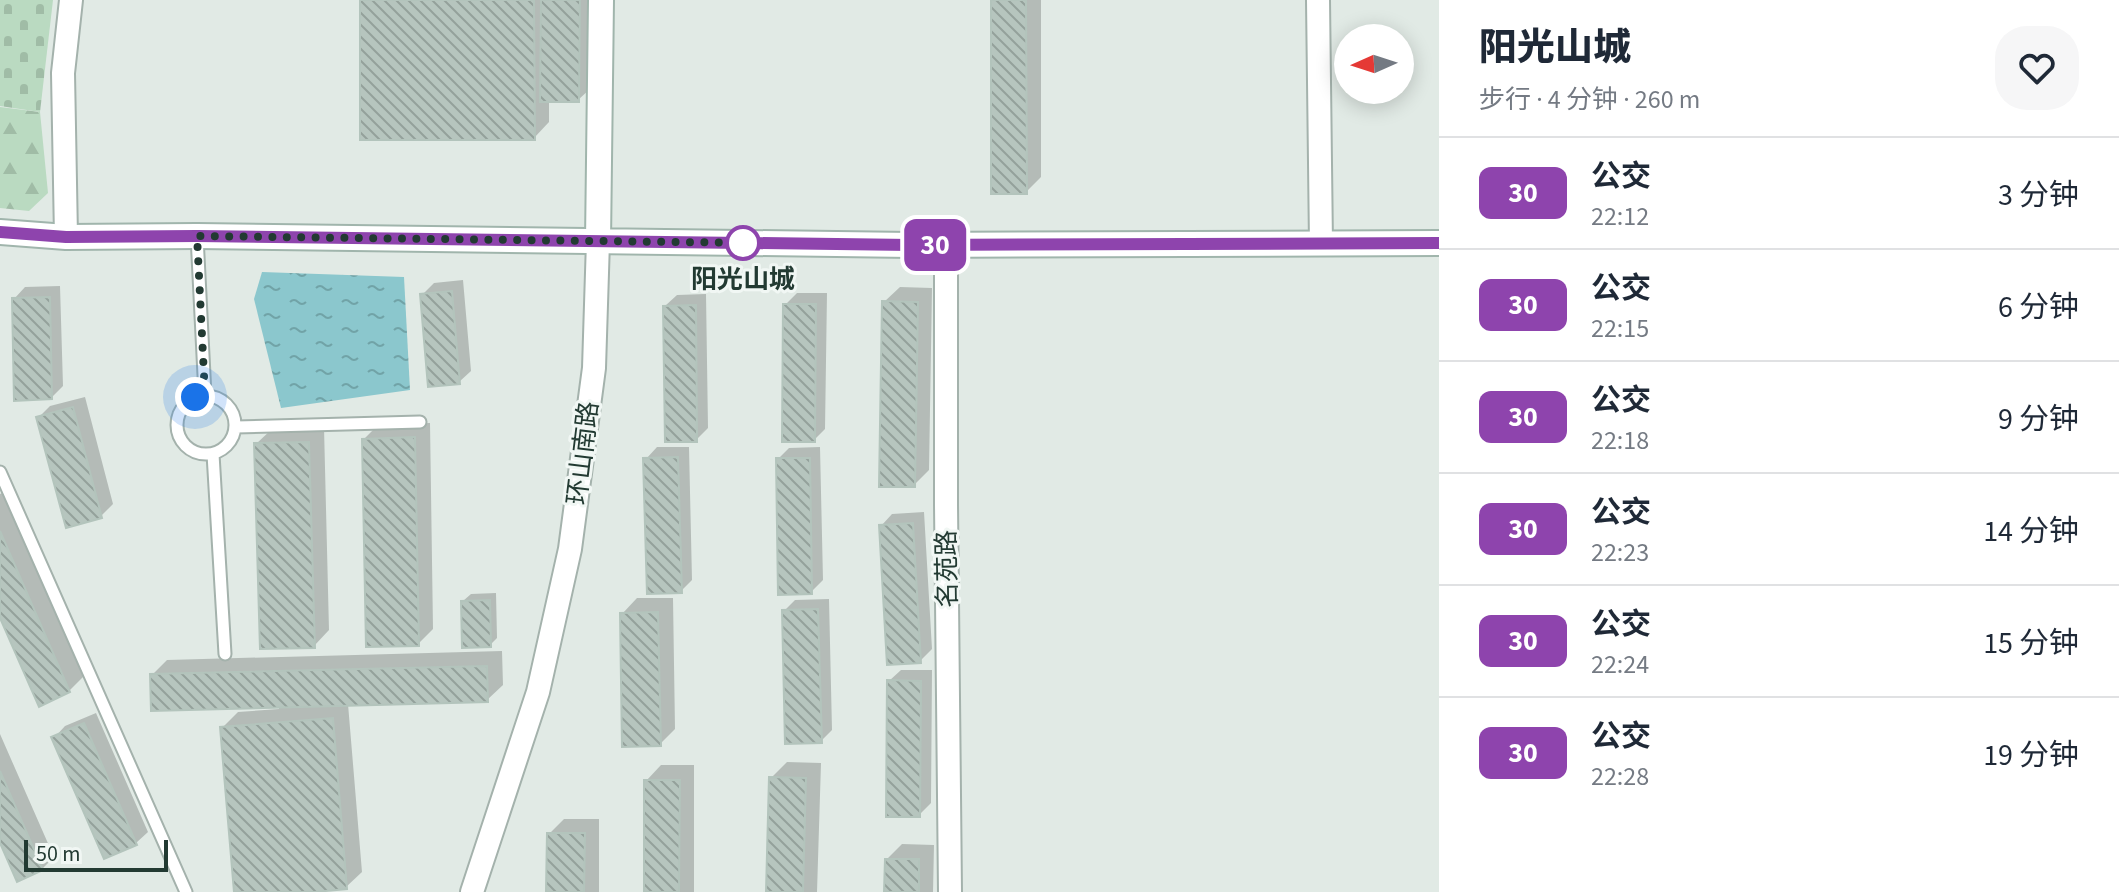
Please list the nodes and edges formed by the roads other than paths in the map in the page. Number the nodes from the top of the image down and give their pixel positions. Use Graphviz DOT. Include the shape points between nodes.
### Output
graph roads {
  1 [pos="71,0"];
  2 [pos="601,0"];
  3 [pos="1318,0"];
  4 [pos="0,232"];
  5 [pos="197,236"];
  6 [pos="66,237"];
  7 [pos="598,241"];
  8 [pos="1439,243"];
  9 [pos="1321,244"];
  10 [pos="946,245"];
  11 [pos="205,395"];
  12 [pos="420,422"];
  13 [pos="236,427"];
  14 [pos="213,454"];
  15 [pos="0,472"];
  16 [pos="225,654"];
  17 [pos="186,892"];
  18 [pos="472,892"];
  19 [pos="950,892"];
  1 -- 6 [label="street" via="63,73"];
  2 -- 7 [label="main road, 环山南路"];
  3 -- 9 [label="street"];
  4 -- 6 [label="main road"];
  5 -- 6 [label="main road"];
  5 -- 7 [label="main road"];
  5 -- 11 [label="lane"];
  7 -- 10 [label="main road"];
  7 -- 18 [label="street, 环山南路" via="594,368 570,549 538,692"];
  8 -- 9 [label="main road"];
  9 -- 10 [label="main road"];
  10 -- 19 [label="street, 名苑路"];
  11 -- 13 [label="lane" via="224,401"];
  11 -- 14 [label="lane" via="185,404 178,434 192,451"];
  12 -- 13 [label="lane"];
  13 -- 14 [label="lane" via="229,444"];
  14 -- 16 [label="lane"];
  15 -- 17 [label="lane"];
}
